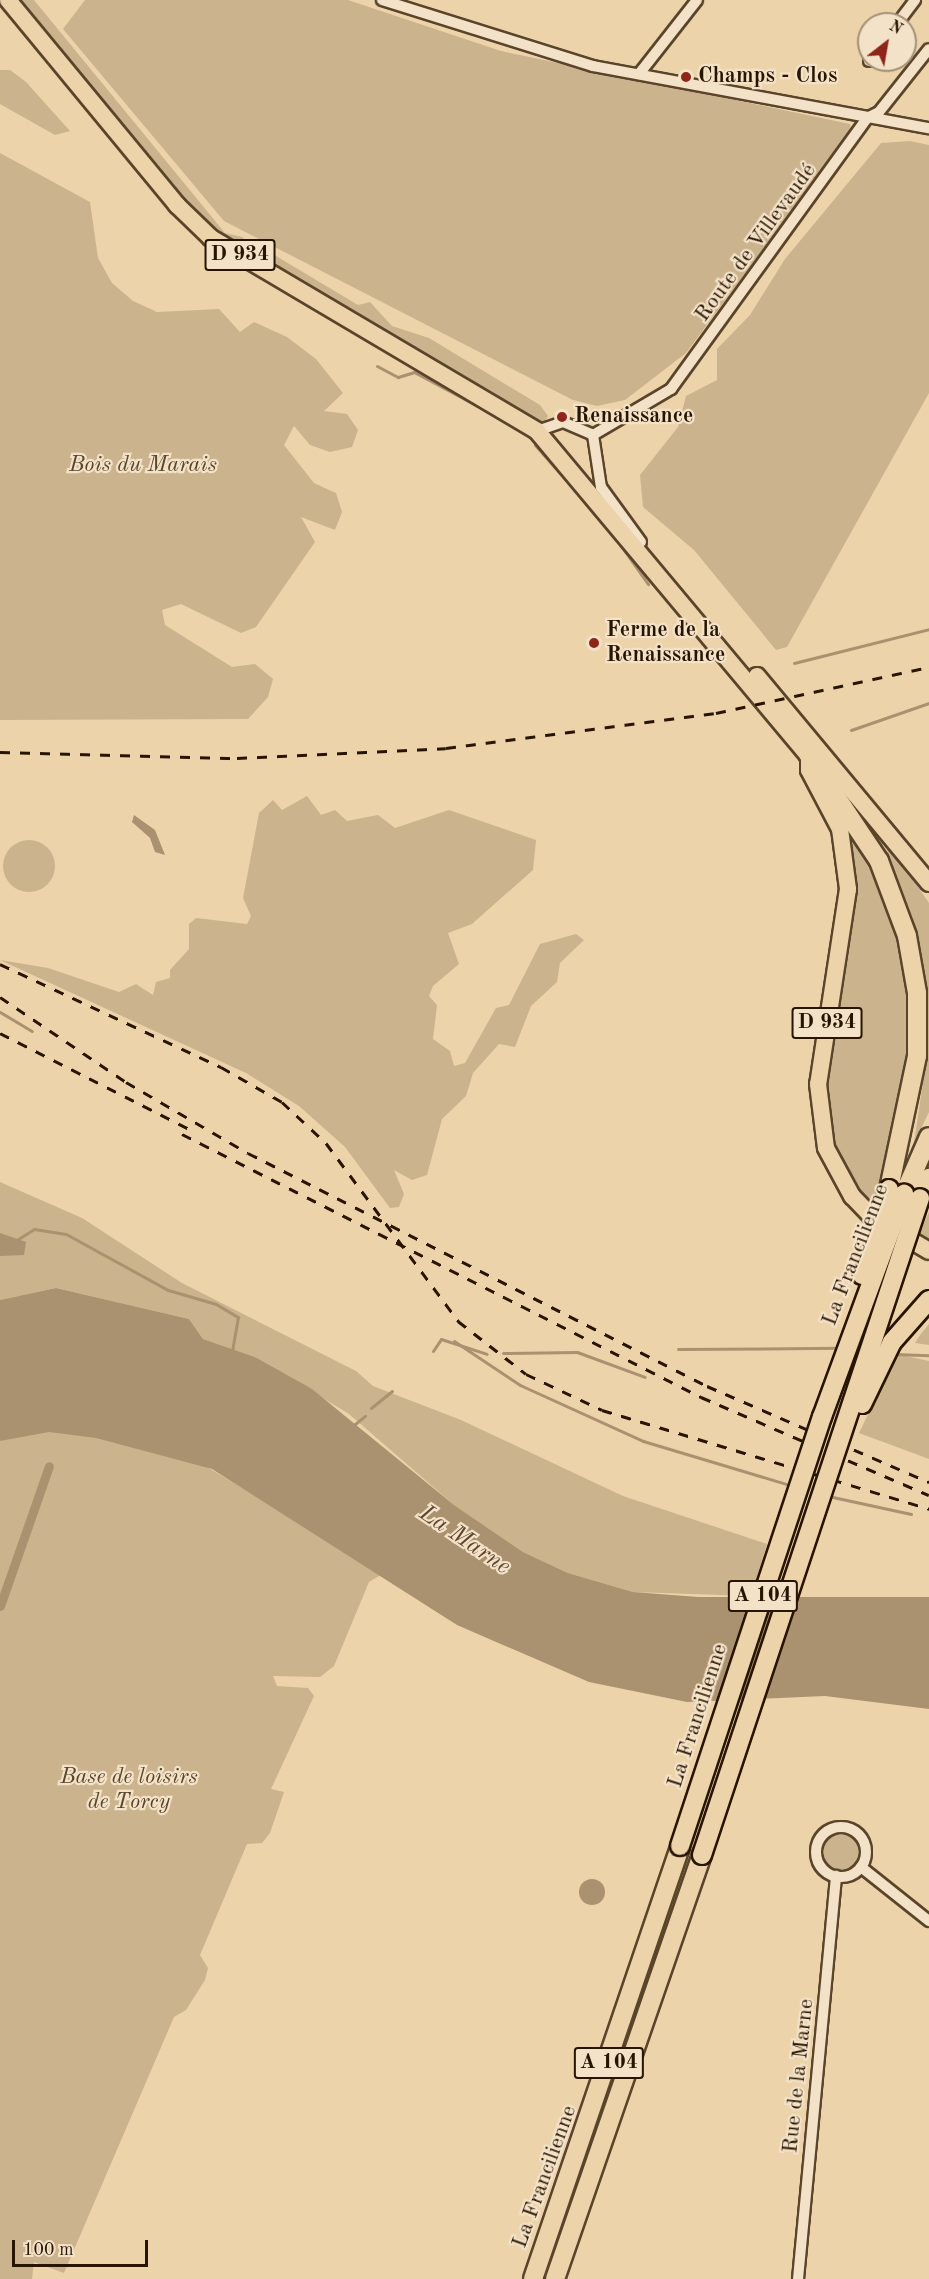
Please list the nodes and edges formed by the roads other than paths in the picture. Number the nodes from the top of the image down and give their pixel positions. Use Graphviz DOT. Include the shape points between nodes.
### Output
graph roads {
  1 [pos="8,0"];
  2 [pos="382,0"];
  3 [pos="697,0"];
  4 [pos="929,49"];
  5 [pos="639,74"];
  6 [pos="875,114"];
  7 [pos="929,128"];
  8 [pos="537,431"];
  9 [pos="593,435"];
  10 [pos="641,542"];
  11 [pos="809,756"];
  12 [pos="929,883"];
  13 [pos="929,1137"];
  14 [pos="929,1178"];
  15 [pos="904,1193"];
  16 [pos="929,1251"];
  17 [pos="929,1300"];
  18 [pos="838,1443"];
  19 [pos="861,1867"];
  20 [pos="836,1876"];
  21 [pos="929,1921"];
  22 [pos="533,2279"];
  23 [pos="555,2279"];
  24 [pos="798,2279"];
  1 -- 8 [label="main road, D 934" via="177,205 211,238"];
  2 -- 5 [label="street" via="542,53"];
  3 -- 5 [label="street"];
  4 -- 6 [label="street, Route de Villevaudé"];
  5 -- 6 [label="street"];
  6 -- 7 [label="street"];
  6 -- 9 [label="street, Route de Villevaudé" via="671,389"];
  8 -- 9 [label="street" via="563,422"];
  8 -- 10 [label="main road, D 934"];
  8 -- 11 [label="main road, D 934"];
  9 -- 10 [label="street" via="601,487"];
  10 -- 12 [label="main road, D 934"];
  11 -- 15 [label="highway" via="879,861 909,946 917,1056"];
  11 -- 16 [label="main road, D 934" via="809,770 840,829 848,889 818,1084 826,1148 852,1196 872,1217"];
  13 -- 15 [label="highway, La Francilienne / A 104"];
  14 -- 15 [label="highway, La Francilienne / A 104"];
  15 -- 18 [label="highway, La Francilienne / A 104, bridge"];
  15 -- 22 [label="highway, La Francilienne / A 104, bridge" via="847,1346"];
  17 -- 18 [label="highway, bridge" via="892,1342 854,1427"];
  18 -- 23 [label="highway, La Francilienne / A 104, bridge" via="702,1855"];
  19 -- 20 [label="street"];
  19 -- 20 [label="street" via="866,1851 860,1835 836,1827 822,1836 816,1852 822,1867"];
  19 -- 21 [label="street"];
  20 -- 24 [label="street, Rue de la Marne"];
}
